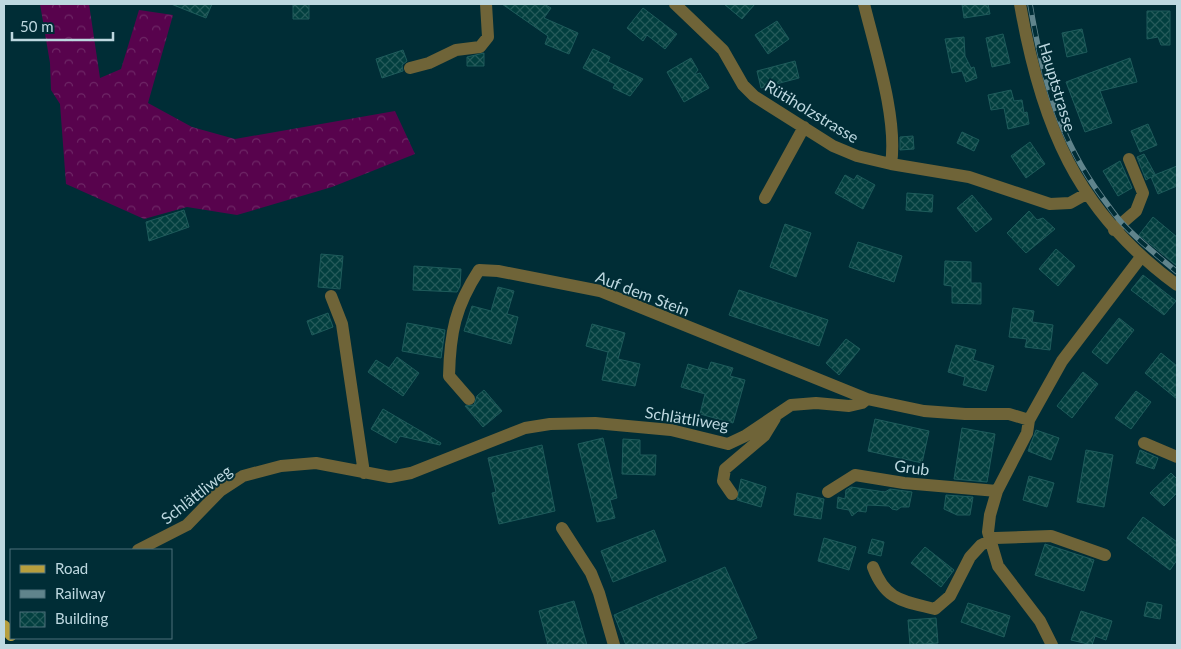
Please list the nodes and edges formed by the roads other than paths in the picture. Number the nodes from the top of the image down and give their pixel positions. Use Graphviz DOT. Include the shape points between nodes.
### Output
graph roads {
  1 [pos="486,4"];
  2 [pos="675,4"];
  3 [pos="864,4"];
  4 [pos="1020,4"];
  5 [pos="410,68"];
  6 [pos="804,127"];
  7 [pos="1129,159"];
  8 [pos="891,164"];
  9 [pos="1086,194"];
  10 [pos="765,198"];
  11 [pos="1114,230"];
  12 [pos="1141,257"];
  13 [pos="1177,285"];
  14 [pos="331,296"];
  15 [pos="469,399"];
  16 [pos="867,399"];
  17 [pos="779,412"];
  18 [pos="1029,420"];
  19 [pos="1144,443"];
  20 [pos="1177,457"];
  21 [pos="364,472"];
  22 [pos="997,491"];
  23 [pos="828,492"];
  24 [pos="732,494"];
  25 [pos="562,528"];
  26 [pos="990,541"];
  27 [pos="140,549"];
  28 [pos="1105,555"];
  29 [pos="873,567"];
  30 [pos="614,645"];
  31 [pos="1052,645"];
  1 -- 5 [label="street" via="488,37 480,47 456,50"];
  2 -- 6 [label="street, Rütiholzstrasse" via="723,50 754,96"];
  3 -- 8 [label="street" via="885,86 893,151"];
  4 -- 9 [label="street, Hauptstrasse" via="1044,108 1056,139"];
  6 -- 8 [label="street, Rütiholzstrasse" via="857,156"];
  6 -- 10 [label="street"];
  7 -- 11 [label="street" via="1143,192 1136,211"];
  8 -- 9 [label="street, Rütiholzstrasse" via="969,177 1050,204 1070,202"];
  9 -- 11 [label="street, Hauptstrasse"];
  11 -- 12 [label="street, Hauptstrasse"];
  12 -- 13 [label="street, Hauptstrasse"];
  12 -- 18 [label="street" via="1062,361"];
  14 -- 21 [label="street" via="342,324"];
  15 -- 16 [label="street, Auf dem Stein" via="448,376 450,337 465,292 479,270 600,291"];
  16 -- 17 [label="street, Schlättliweg" via="849,406 791,405"];
  16 -- 18 [label="street, Schlättliweg" via="924,411 1008,414"];
  17 -- 21 [label="street, Schlättliweg" via="728,444 671,430 595,423 550,424 525,428 411,473 390,477"];
  17 -- 24 [label="street" via="764,436 725,469 723,481"];
  18 -- 22 [label="street" via="1027,433"];
  19 -- 20 [label="street"];
  21 -- 27 [label="street, Schlättliweg" via="316,463 282,466 243,476 220,491 187,525"];
  22 -- 23 [label="street, Grub" via="854,475"];
  22 -- 26 [label="street" via="990,515"];
  25 -- 30 [label="street" via="591,574"];
  26 -- 28 [label="street" via="995,538 1051,536"];
  26 -- 29 [label="street" via="981,545 970,558 950,596 935,609 896,600 879,584"];
  26 -- 31 [label="street" via="998,566 1040,620"];
}
